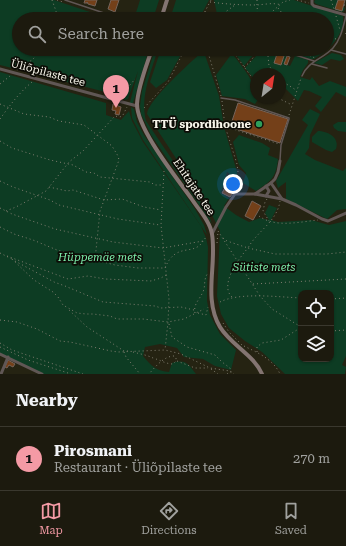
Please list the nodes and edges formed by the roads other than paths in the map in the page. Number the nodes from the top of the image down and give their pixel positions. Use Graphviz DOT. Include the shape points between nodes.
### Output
graph roads {
  1 [pos="66,0"];
  2 [pos="167,0"];
  3 [pos="312,2"];
  4 [pos="102,12"];
  5 [pos="163,12"];
  6 [pos="346,15"];
  7 [pos="341,33"];
  8 [pos="345,34"];
  9 [pos="334,47"];
  10 [pos="334,51"];
  11 [pos="346,54"];
  12 [pos="150,56"];
  13 [pos="298,56"];
  14 [pos="322,56"];
  15 [pos="314,61"];
  16 [pos="311,63"];
  17 [pos="327,68"];
  18 [pos="0,69"];
  19 [pos="302,76"];
  20 [pos="221,98"];
  21 [pos="137,106"];
  22 [pos="280,161"];
  23 [pos="271,183"];
  24 [pos="266,186"];
  25 [pos="255,194"];
  26 [pos="265,196"];
  27 [pos="281,199"];
  28 [pos="346,213"];
  29 [pos="212,234"];
  30 [pos="0,354"];
  31 [pos="8,357"];
  32 [pos="1,374"];
  33 [pos="42,374"];
  34 [pos="262,374"];
  1 -- 4 [label="lane"];
  2 -- 5 [label="main road"];
  3 -- 6 [label="street" via="314,6"];
  6 -- 7 [label="lane"];
  7 -- 8 [label="lane"];
  7 -- 9 [label="lane"];
  10 -- 11 [label="lane"];
  12 -- 21 [label="main road, Ehitajate tee"];
  13 -- 15 [label="lane"];
  14 -- 15 [label="lane"];
  15 -- 16 [label="lane"];
  16 -- 17 [label="lane"];
  16 -- 19 [label="lane"];
  18 -- 21 [label="street, Üliõpilaste tee"];
  20 -- 22 [label="lane" via="235,100 289,118 281,145"];
  21 -- 29 [label="main road, Ehitajate tee" via="142,126 204,216"];
  22 -- 23 [label="street" via="278,172"];
  23 -- 24 [label="street"];
  23 -- 27 [label="street"];
  24 -- 25 [label="street"];
  24 -- 26 [label="street" via="269,191"];
  25 -- 26 [label="street"];
  25 -- 29 [label="street" via="235,194 226,207 217,230"];
  26 -- 27 [label="street"];
  27 -- 28 [label="street" via="324,220 332,220"];
  29 -- 34 [label="main road, Ehitajate tee" via="211,295 216,318 224,332 256,364"];
  30 -- 31 [label="street"];
  31 -- 32 [label="street"];
  31 -- 33 [label="street"];
}
